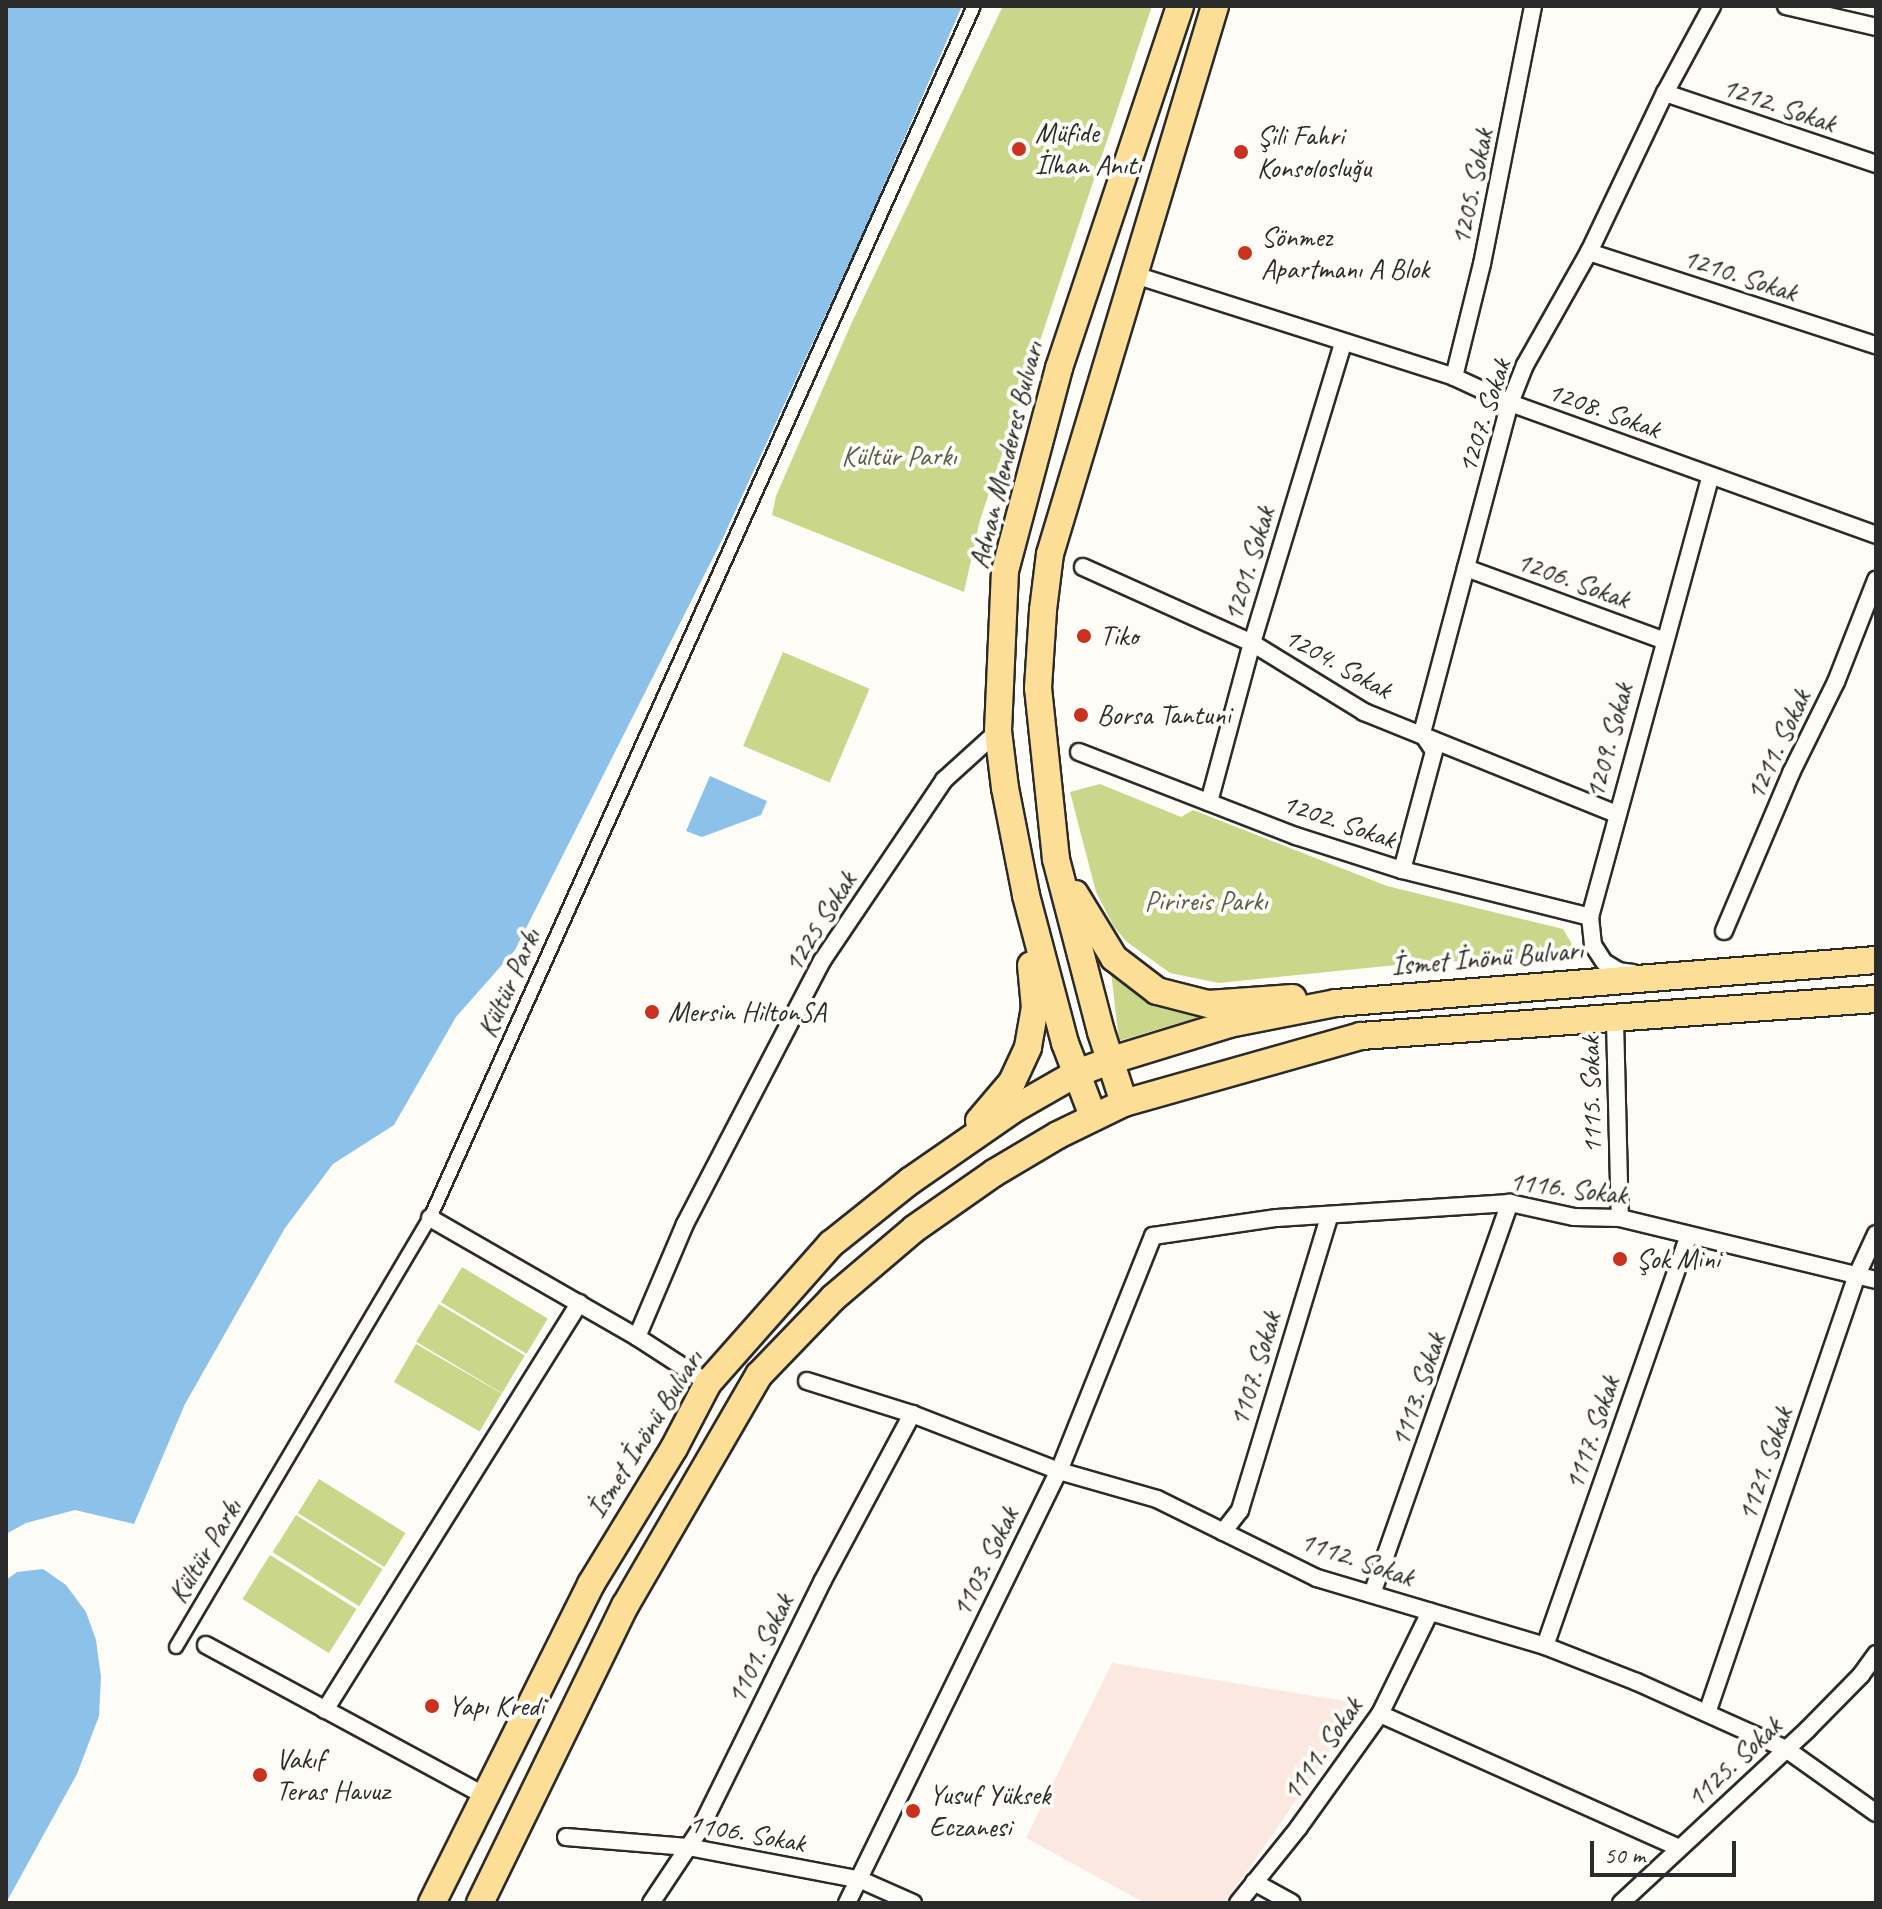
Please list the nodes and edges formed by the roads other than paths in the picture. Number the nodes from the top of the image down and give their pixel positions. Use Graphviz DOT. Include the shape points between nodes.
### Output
graph roads {
  1 [pos="974,6"];
  2 [pos="1180,6"];
  3 [pos="1215,6"];
  4 [pos="1533,6"];
  5 [pos="1712,6"];
  6 [pos="1786,6"];
  7 [pos="1876,27"];
  8 [pos="1665,93"];
  9 [pos="1876,164"];
  10 [pos="1589,252"];
  11 [pos="1132,274"];
  12 [pos="1343,343"];
  13 [pos="1876,345"];
  14 [pos="1454,377"];
  15 [pos="1510,403"];
  16 [pos="1710,478"];
  17 [pos="1876,535"];
  18 [pos="1083,567"];
  19 [pos="1466,568"];
  20 [pos="1876,580"];
  21 [pos="1663,640"];
  22 [pos="1252,643"];
  23 [pos="998,731"];
  24 [pos="1422,733"];
  25 [pos="1079,752"];
  26 [pos="1209,802"];
  27 [pos="1617,814"];
  28 [pos="1056,859"];
  29 [pos="1402,870"];
  30 [pos="1026,895"];
  31 [pos="1590,917"];
  32 [pos="1724,931"];
  33 [pos="1876,960"];
  34 [pos="1659,976"];
  35 [pos="1876,999"];
  36 [pos="1336,1003"];
  37 [pos="1615,1020"];
  38 [pos="1109,1061"];
  39 [pos="1075,1074"];
  40 [pos="1124,1103"];
  41 [pos="1093,1116"];
  42 [pos="910,1181"];
  43 [pos="1510,1203"];
  44 [pos="1329,1217"];
  45 [pos="430,1218"];
  46 [pos="1620,1218"];
  47 [pos="1876,1234"];
  48 [pos="1153,1236"];
  49 [pos="1688,1237"];
  50 [pos="1857,1275"];
  51 [pos="1876,1280"];
  52 [pos="579,1303"];
  53 [pos="637,1337"];
  54 [pos="807,1381"];
  55 [pos="708,1383"];
  56 [pos="912,1414"];
  57 [pos="1059,1471"];
  58 [pos="1223,1532"];
  59 [pos="1372,1594"];
  60 [pos="1430,1612"];
  61 [pos="206,1645"];
  62 [pos="1545,1646"];
  63 [pos="176,1647"];
  64 [pos="1876,1654"];
  65 [pos="325,1710"];
  66 [pos="1707,1713"];
  67 [pos="1380,1714"];
  68 [pos="1786,1749"];
  69 [pos="483,1795"];
  70 [pos="1876,1813"];
  71 [pos="566,1837"];
  72 [pos="688,1847"];
  73 [pos="1679,1848"];
  74 [pos="861,1880"];
  75 [pos="1254,1882"];
  76 [pos="432,1903"];
  77 [pos="480,1903"];
  78 [pos="651,1903"];
  79 [pos="847,1903"];
  80 [pos="913,1903"];
  81 [pos="1238,1903"];
  82 [pos="1292,1903"];
  83 [pos="1621,1903"];
  1 -- 45 [label="street, Kültür Parkı"];
  2 -- 23 [label="main road, Adnan Menderes Bulvarı" via="1059,368 1005,571"];
  3 -- 11 [label="main road"];
  4 -- 14 [label="street, 1205. Sokak"];
  5 -- 8 [label="street, 1207. Sokak"];
  6 -- 7 [label="street"];
  8 -- 9 [label="street, 1212. Sokak"];
  8 -- 10 [label="street, 1207. Sokak"];
  10 -- 13 [label="street, 1210. Sokak"];
  10 -- 15 [label="street, 1207. Sokak" via="1525,365"];
  11 -- 12 [label="street, 1208. Sokak"];
  11 -- 28 [label="main road" via="1050,554 1038,688"];
  12 -- 14 [label="street, 1208. Sokak"];
  12 -- 22 [label="street, 1201. Sokak"];
  14 -- 15 [label="street, 1208. Sokak"];
  15 -- 16 [label="street, 1208. Sokak"];
  15 -- 19 [label="street, 1207. Sokak"];
  16 -- 17 [label="street, 1208. Sokak"];
  16 -- 21 [label="street, 1209. Sokak"];
  18 -- 22 [label="street, 1204. Sokak"];
  19 -- 21 [label="street, 1206. Sokak"];
  19 -- 24 [label="street, 1207. Sokak"];
  20 -- 32 [label="street, 1211. Sokak"];
  21 -- 27 [label="street, 1209. Sokak"];
  22 -- 24 [label="street, 1204. Sokak" via="1352,706"];
  22 -- 26 [label="street, 1201. Sokak"];
  23 -- 30 [label="main road, Adnan Menderes Bulvarı"];
  23 -- 53 [label="street, 1225 Sokak" via="944,780 822,961 685,1224"];
  24 -- 27 [label="street, 1204. Sokak"];
  24 -- 29 [label="street, 1207. Sokak" via="1434,751"];
  25 -- 26 [label="street, 1202. Sokak"];
  26 -- 29 [label="street, 1202. Sokak"];
  27 -- 31 [label="street, 1209. Sokak"];
  28 -- 36 [label="main road" via="1114,958 1157,991 1208,1004 1287,997"];
  28 -- 38 [label="main road"];
  29 -- 31 [label="street, 1202. Sokak"];
  30 -- 39 [label="main road, Adnan Menderes Bulvarı"];
  30 -- 42 [label="main road" via="1035,1008 1021,1065 989,1113"];
  31 -- 34 [label="street, 1209. Sokak" via="1593,945 1604,962 1619,971"];
  33 -- 34 [label="main road, İsmet İnönü Bulvarı"];
  34 -- 36 [label="main road, İsmet İnönü Bulvarı"];
  35 -- 37 [label="main road"];
  36 -- 38 [label="main road, İsmet İnönü Bulvarı" via="1229,1024"];
  37 -- 40 [label="main road" via="1361,1036"];
  37 -- 46 [label="street, 1115. Sokak"];
  38 -- 39 [label="main road, İsmet İnönü Bulvarı"];
  38 -- 40 [label="main road"];
  39 -- 41 [label="main road, Adnan Menderes Bulvarı"];
  39 -- 42 [label="main road, İsmet İnönü Bulvarı"];
  40 -- 41 [label="main road"];
  41 -- 77 [label="main road" via="994,1173 914,1229 833,1298 759,1375 625,1606"];
  42 -- 55 [label="main road, İsmet İnönü Bulvarı" via="831,1244"];
  43 -- 44 [label="street, 1116. Sokak"];
  43 -- 46 [label="street, 1116. Sokak" via="1574,1217"];
  43 -- 59 [label="street, 1113. Sokak"];
  44 -- 48 [label="street, 1116. Sokak" via="1277,1218"];
  44 -- 58 [label="street, 1107. Sokak" via="1240,1510"];
  45 -- 52 [label="street"];
  45 -- 63 [label="street, Kültür Parkı"];
  46 -- 49 [label="street, 1116. Sokak"];
  47 -- 50 [label="street, 1121. Sokak"];
  48 -- 57 [label="street, 1103. Sokak"];
  49 -- 50 [label="street, 1116. Sokak"];
  49 -- 62 [label="street, 1117. Sokak"];
  50 -- 51 [label="street, 1116. Sokak"];
  50 -- 66 [label="street, 1121. Sokak"];
  52 -- 53 [label="street"];
  52 -- 65 [label="street"];
  53 -- 55 [label="street"];
  54 -- 56 [label="street, 1112. Sokak"];
  55 -- 69 [label="main road, İsmet İnönü Bulvarı" via="591,1584"];
  56 -- 57 [label="street, 1112. Sokak"];
  56 -- 72 [label="street, 1101. Sokak"];
  57 -- 58 [label="street, 1112. Sokak" via="1157,1499"];
  57 -- 74 [label="street, 1103. Sokak"];
  58 -- 59 [label="street, 1112. Sokak" via="1317,1578"];
  59 -- 60 [label="street, 1112. Sokak"];
  60 -- 62 [label="street, 1112. Sokak"];
  60 -- 67 [label="street, 1111. Sokak"];
  61 -- 65 [label="street"];
  62 -- 66 [label="street, 1112. Sokak"];
  64 -- 68 [label="street, 1125. Sokak"];
  65 -- 69 [label="street"];
  66 -- 68 [label="street, 1112. Sokak"];
  67 -- 73 [label="street"];
  67 -- 75 [label="street, 1111. Sokak"];
  68 -- 70 [label="street, 1112. Sokak"];
  68 -- 73 [label="street, 1125. Sokak"];
  69 -- 76 [label="main road, İsmet İnönü Bulvarı"];
  71 -- 72 [label="street, 1106. Sokak"];
  72 -- 74 [label="street, 1106. Sokak"];
  72 -- 78 [label="street, 1101. Sokak"];
  73 -- 83 [label="street, 1125. Sokak"];
  74 -- 79 [label="street, 1103. Sokak"];
  74 -- 80 [label="street, 1106. Sokak"];
  75 -- 81 [label="street, 1111. Sokak"];
  75 -- 82 [label="street"];
}
